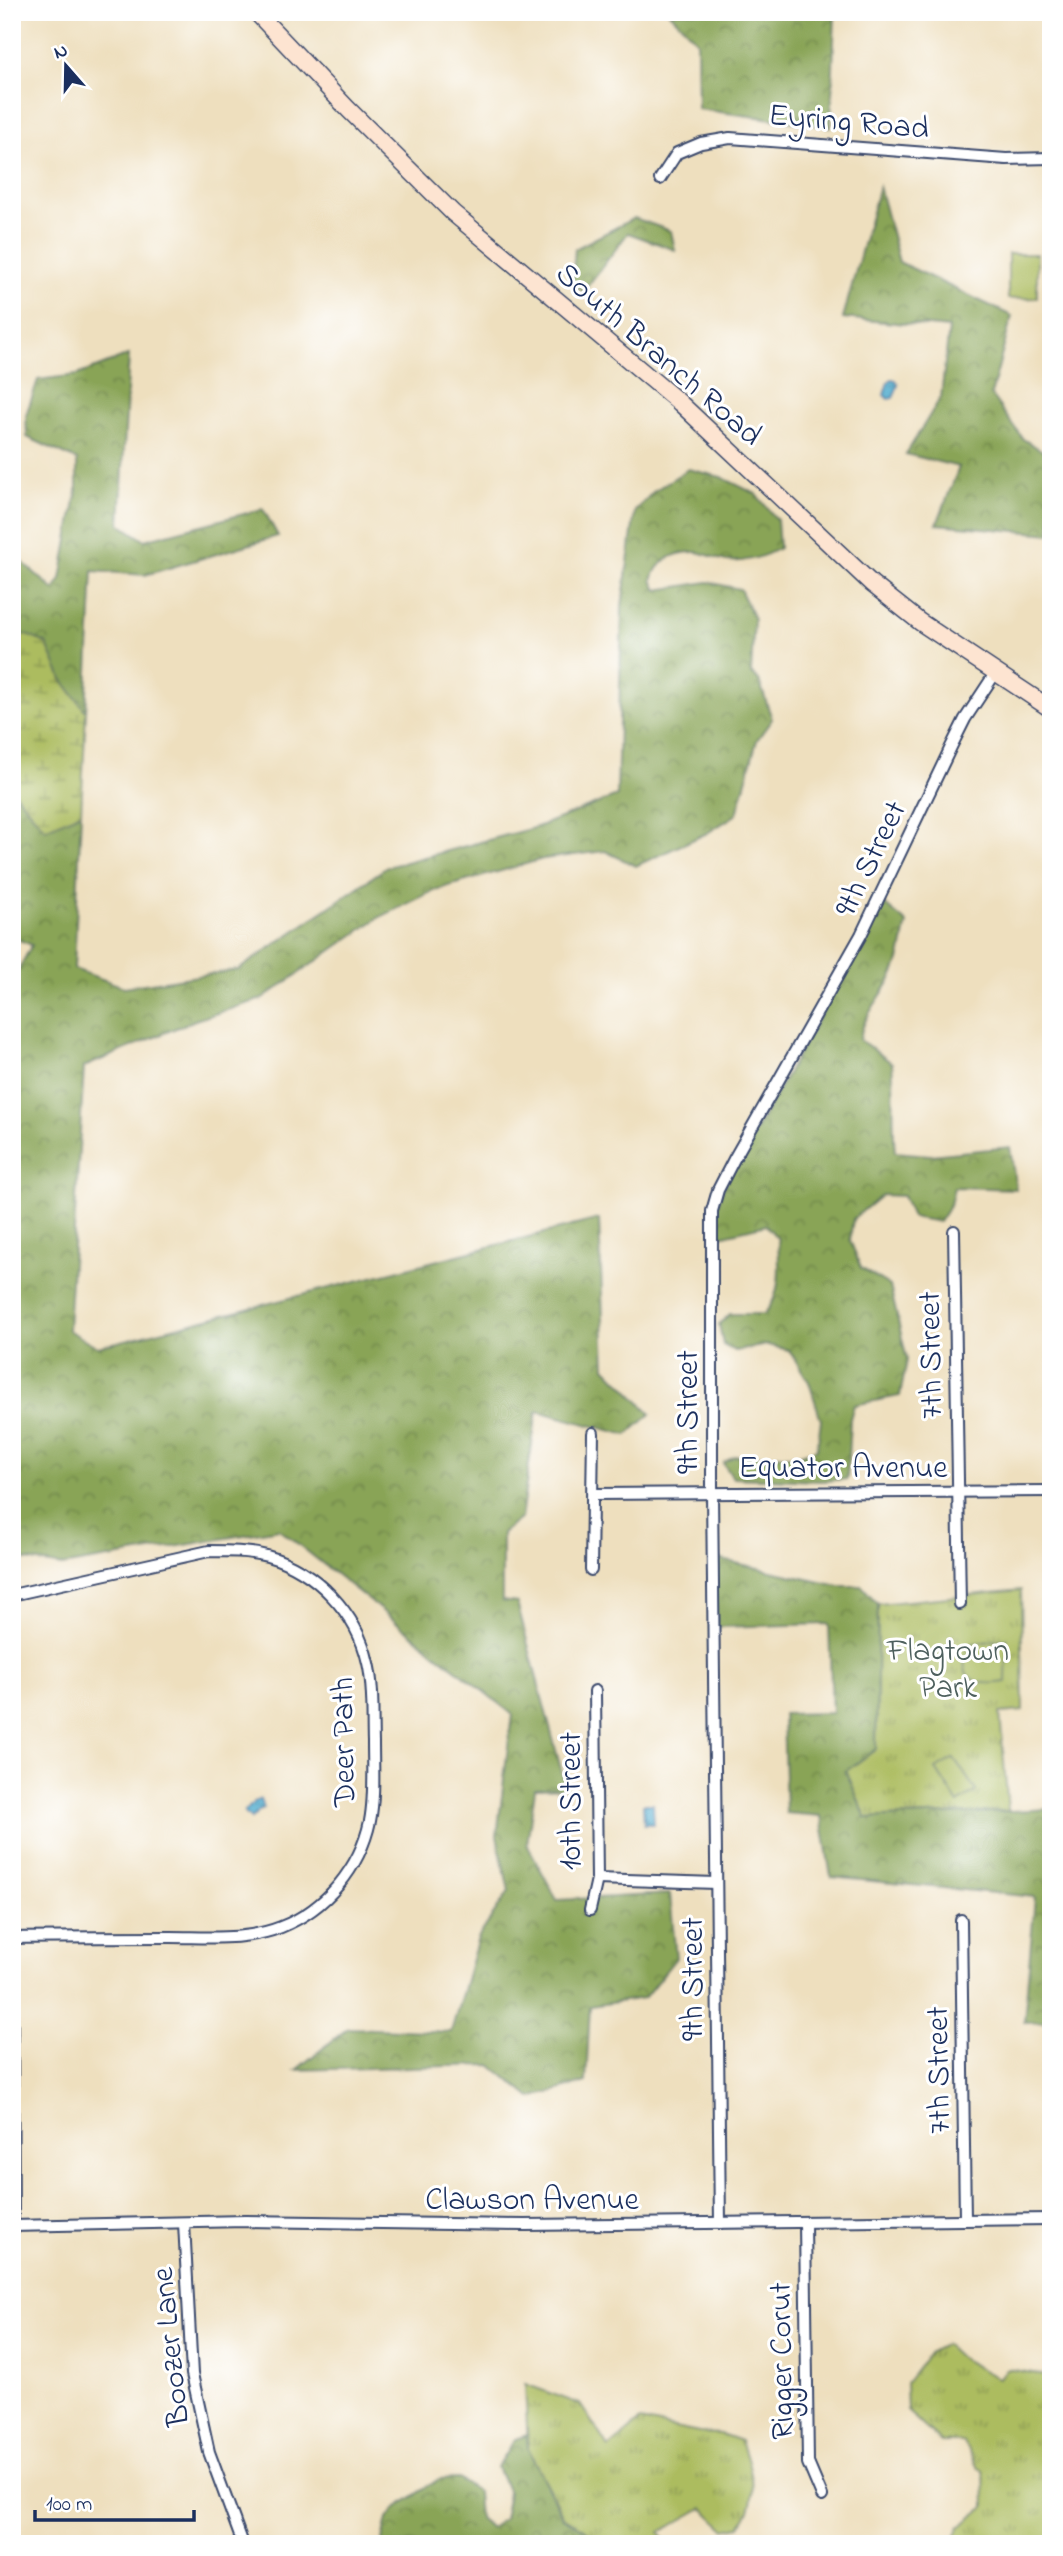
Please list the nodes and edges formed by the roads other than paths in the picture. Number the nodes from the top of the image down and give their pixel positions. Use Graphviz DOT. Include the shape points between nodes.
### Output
graph roads {
  1 [pos="256,12"];
  2 [pos="1051,158"];
  3 [pos="660,179"];
  4 [pos="996,672"];
  5 [pos="1051,709"];
  6 [pos="954,1231"];
  7 [pos="593,1433"];
  8 [pos="1051,1491"];
  9 [pos="957,1492"];
  10 [pos="712,1493"];
  11 [pos="594,1494"];
  12 [pos="591,1570"];
  13 [pos="12,1595"];
  14 [pos="960,1604"];
  15 [pos="595,1691"];
  16 [pos="597,1879"];
  17 [pos="716,1884"];
  18 [pos="590,1910"];
  19 [pos="961,1920"];
  20 [pos="12,1938"];
  21 [pos="12,2009"];
  22 [pos="965,2219"];
  23 [pos="1051,2219"];
  24 [pos="805,2222"];
  25 [pos="184,2223"];
  26 [pos="720,2223"];
  27 [pos="13,2226"];
  28 [pos="822,2496"];
  29 [pos="243,2544"];
  1 -- 4 [label="street, South Branch Road" via="453,213 688,410 896,604"];
  2 -- 3 [label="street, Eyring Road" via="1006,159 730,138 677,153"];
  4 -- 5 [label="street, South Branch Road"];
  4 -- 10 [label="street, 9th Street" via="965,719 861,935 718,1190 712,1212"];
  6 -- 9 [label="street, 7th Street"];
  7 -- 11 [label="street"];
  8 -- 9 [label="street, Equator Avenue"];
  9 -- 10 [label="street, Equator Avenue"];
  9 -- 14 [label="street, 7th Street"];
  10 -- 11 [label="street, Equator Avenue"];
  10 -- 17 [label="street, 9th Street"];
  11 -- 12 [label="street"];
  13 -- 20 [label="street, Deer Path" via="209,1551 251,1553 286,1564 323,1587 363,1645 371,1682 373,1782 370,1821 347,1875 315,1908 282,1926 240,1937"];
  15 -- 16 [label="street, 10th Street"];
  16 -- 17 [label="street"];
  16 -- 18 [label="street, 10th Street"];
  17 -- 26 [label="street, 9th Street"];
  19 -- 22 [label="street, 7th Street"];
  21 -- 27 [label="street"];
  22 -- 23 [label="street, Clawson Avenue"];
  22 -- 24 [label="street, Clawson Avenue"];
  24 -- 26 [label="street, Clawson Avenue"];
  24 -- 28 [label="street, Rigger Corut" via="808,2463"];
  25 -- 26 [label="street, Clawson Avenue"];
  25 -- 27 [label="street, Clawson Avenue"];
  25 -- 29 [label="street, Boozer Lane" via="192,2374 209,2452"];
}
